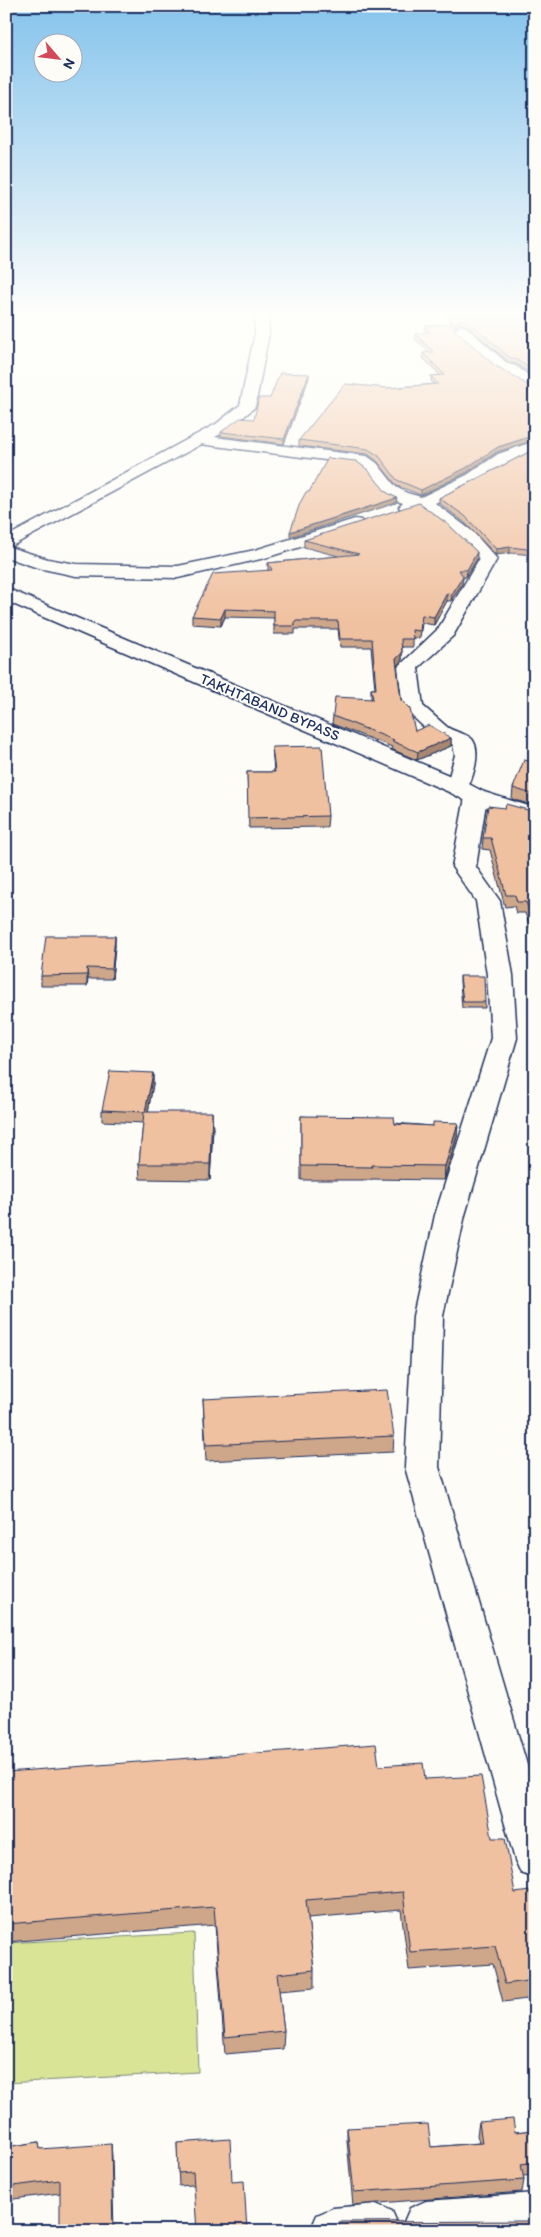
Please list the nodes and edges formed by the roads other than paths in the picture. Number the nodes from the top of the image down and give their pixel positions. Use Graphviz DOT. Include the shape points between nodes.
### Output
graph roads {
  1 [pos="233,417"];
  2 [pos="198,440"];
  3 [pos="535,446"];
  4 [pos="421,502"];
  5 [pos="395,511"];
  6 [pos="370,519"];
  7 [pos="6,544"];
  8 [pos="6,551"];
  9 [pos="6,594"];
  10 [pos="466,792"];
  11 [pos="530,812"];
  12 [pos="535,1860"];
  13 [pos="535,2216"];
  14 [pos="332,2231"];
  1 -- 2 [label="main road"];
  2 -- 4 [label="main road" via="361,460 368,462 396,496"];
  2 -- 7 [label="main road"];
  3 -- 4 [label="main road" via="504,458 473,479"];
  4 -- 5 [label="main road"];
  4 -- 10 [label="main road" via="472,541 488,559 446,632 408,667 413,708 441,732 463,742"];
  6 -- 8 [label="main road" via="259,554 178,572 76,570 44,564"];
  9 -- 10 [label="main road, TAKHTABAND BYPASS"];
  10 -- 11 [label="main road, TAKHTABAND BYPASS"];
  10 -- 12 [label="main road" via="464,867 488,901 500,975 504,1038 450,1215 428,1316 422,1467"];
  13 -- 14 [label="main road"];
}
